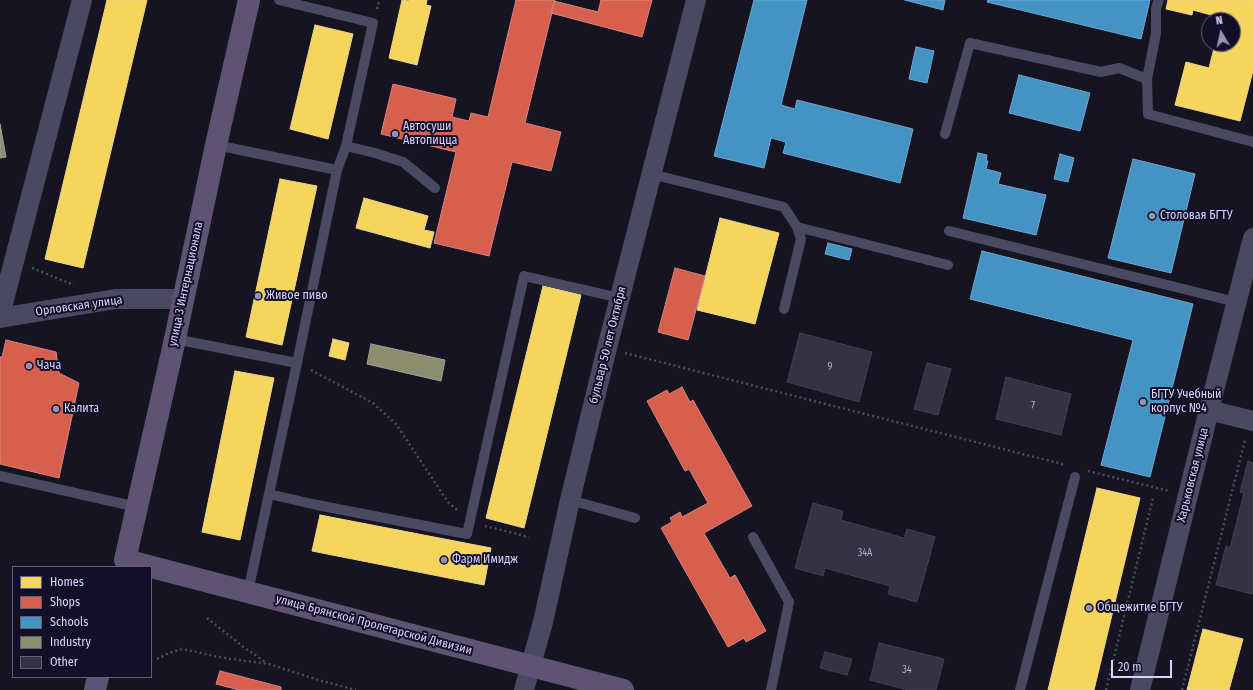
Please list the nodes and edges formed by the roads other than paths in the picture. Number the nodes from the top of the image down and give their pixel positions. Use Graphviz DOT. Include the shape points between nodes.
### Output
graph roads {
  1 [pos="82,0"];
  2 [pos="249,0"];
  3 [pos="278,0"];
  4 [pos="696,0"];
  5 [pos="1159,0"];
  6 [pos="1147,79"];
  7 [pos="944,134"];
  8 [pos="1253,142"];
  9 [pos="216,145"];
  10 [pos="346,146"];
  11 [pos="336,170"];
  12 [pos="651,174"];
  13 [pos="435,188"];
  14 [pos="797,227"];
  15 [pos="949,231"];
  16 [pos="1253,238"];
  17 [pos="948,265"];
  18 [pos="183,298"];
  19 [pos="620,298"];
  20 [pos="1236,302"];
  21 [pos="784,309"];
  22 [pos="0,316"];
  23 [pos="175,339"];
  24 [pos="297,363"];
  25 [pos="1209,410"];
  26 [pos="1252,420"];
  27 [pos="0,476"];
  28 [pos="1074,477"];
  29 [pos="270,494"];
  30 [pos="570,500"];
  31 [pos="137,507"];
  32 [pos="635,518"];
  33 [pos="753,537"];
  34 [pos="124,563"];
  35 [pos="137,566"];
  36 [pos="152,570"];
  37 [pos="248,592"];
  38 [pos="531,665"];
  39 [pos="98,678"];
  40 [pos="95,690"];
  41 [pos="524,690"];
  42 [pos="623,690"];
  43 [pos="771,690"];
  44 [pos="1020,690"];
  45 [pos="1140,690"];
  1 -- 22 [label="street"];
  2 -- 9 [label="main road, улица 3 Интернационала"];
  3 -- 10 [label="lane" via="373,23"];
  4 -- 12 [label="street, бульвар 50 лет Октября"];
  5 -- 6 [label="lane"];
  6 -- 7 [label="lane" via="1119,68 1101,72 970,43"];
  6 -- 8 [label="lane" via="1148,114"];
  9 -- 11 [label="lane"];
  9 -- 18 [label="main road, улица 3 Интернационала"];
  10 -- 11 [label="lane"];
  10 -- 13 [label="lane" via="403,162"];
  11 -- 24 [label="lane"];
  12 -- 14 [label="lane" via="784,207"];
  12 -- 19 [label="street, бульвар 50 лет Октября"];
  14 -- 17 [label="lane"];
  14 -- 21 [label="lane" via="800,239"];
  15 -- 20 [label="lane"];
  16 -- 20 [label="street, Харьковская улица"];
  18 -- 22 [label="street, Орловская улица" via="116,299"];
  18 -- 23 [label="main road, улица 3 Интернационала"];
  19 -- 29 [label="lane" via="524,276 467,534"];
  19 -- 30 [label="street, бульвар 50 лет Октября"];
  20 -- 25 [label="street, Харьковская улица"];
  23 -- 24 [label="lane"];
  23 -- 31 [label="main road, улица 3 Интернационала"];
  24 -- 29 [label="lane"];
  25 -- 26 [label="street"];
  25 -- 45 [label="street, Харьковская улица"];
  27 -- 31 [label="lane"];
  28 -- 44 [label="lane"];
  29 -- 37 [label="lane"];
  30 -- 32 [label="lane"];
  30 -- 38 [label="street, бульвар 50 лет Октября"];
  31 -- 34 [label="main road, улица 3 Интернационала"];
  33 -- 43 [label="lane" via="789,602"];
  34 -- 35 [label="main road, улица Брянской Пролетарской Дивизии"];
  36 -- 37 [label="main road, улица Брянской Пролетарской Дивизии"];
  37 -- 38 [label="main road, улица Брянской Пролетарской Дивизии"];
  38 -- 41 [label="street, бульвар 50 лет Октября"];
  38 -- 42 [label="main road, улица Брянской Пролетарской Дивизии"];
  39 -- 40 [label="street"];
}
